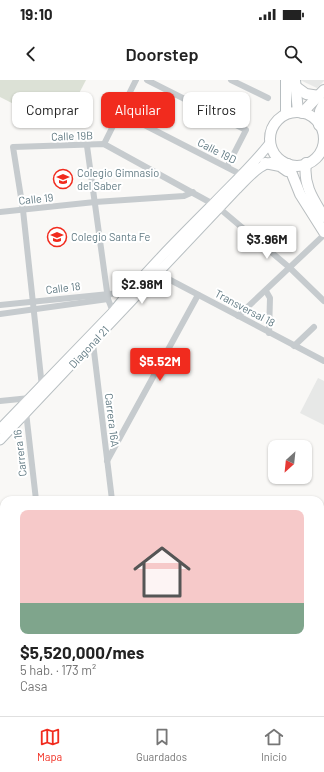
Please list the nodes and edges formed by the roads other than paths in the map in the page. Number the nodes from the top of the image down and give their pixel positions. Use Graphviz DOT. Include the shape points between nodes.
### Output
graph roads {
  1 [pos="136,80"];
  2 [pos="147,80"];
  3 [pos="231,80"];
  4 [pos="286,80"];
  5 [pos="295,83"];
  6 [pos="130,92"];
  7 [pos="322,97"];
  8 [pos="268,98"];
  9 [pos="300,112"];
  10 [pos="286,114"];
  11 [pos="112,128"];
  12 [pos="150,128"];
  13 [pos="322,128"];
  14 [pos="270,143"];
  15 [pos="104,144"];
  16 [pos="87,146"];
  17 [pos="13,147"];
  18 [pos="285,162"];
  19 [pos="265,163"];
  20 [pos="306,164"];
  21 [pos="227,167"];
  22 [pos="242,175"];
  23 [pos="292,177"];
  24 [pos="193,192"];
  25 [pos="95,202"];
  26 [pos="216,206"];
  27 [pos="23,210"];
  28 [pos="0,212"];
  29 [pos="324,217"];
  30 [pos="324,234"];
  31 [pos="290,268"];
  32 [pos="157,273"];
  33 [pos="266,291"];
  34 [pos="129,292"];
  35 [pos="198,295"];
  36 [pos="107,296"];
  37 [pos="33,301"];
  38 [pos="324,301"];
  39 [pos="0,305"];
  40 [pos="33,310"];
  41 [pos="113,312"];
  42 [pos="0,314"];
  43 [pos="238,316"];
  44 [pos="314,327"];
  45 [pos="269,332"];
  46 [pos="92,343"];
  47 [pos="294,346"];
  48 [pos="324,360"];
  49 [pos="34,399"];
  50 [pos="0,401"];
  51 [pos="0,429"];
  52 [pos="0,440"];
  53 [pos="108,461"];
  54 [pos="36,496"];
  55 [pos="112,496"];
  1 -- 6 [label="street"];
  2 -- 21 [label="street" via="246,130"];
  3 -- 8 [label="street"];
  4 -- 10 [label="main road"];
  5 -- 7 [label="main road" via="306,94"];
  5 -- 9 [label="main road"];
  7 -- 9 [label="main road"];
  7 -- 13 [label="main road"];
  9 -- 10 [label="main road"];
  9 -- 13 [label="main road" via="315,119"];
  10 -- 14 [label="main road" via="272,129"];
  11 -- 15 [label="street"];
  12 -- 21 [label="street, Calle 19D"];
  13 -- 20 [label="main road" via="321,149 313,160"];
  14 -- 18 [label="main road" via="274,153"];
  14 -- 22 [label="main road, Diagonal 21"];
  15 -- 16 [label="street, Calle 19B"];
  15 -- 24 [label="street, Calle 19B"];
  16 -- 17 [label="street, Calle 19B"];
  16 -- 25 [label="street"];
  17 -- 27 [label="street, Carrera 16"];
  18 -- 19 [label="main road"];
  18 -- 20 [label="main road" via="294,165"];
  18 -- 23 [label="main road"];
  19 -- 23 [label="main road" via="280,166"];
  19 -- 26 [label="main road, Diagonal 21"];
  20 -- 29 [label="main road" via="305,177 309,193"];
  21 -- 22 [label="street, Calle 19D"];
  22 -- 26 [label="main road, Diagonal 21"];
  23 -- 30 [label="main road"];
  24 -- 25 [label="street, Calle 19" via="184,196"];
  24 -- 26 [label="street, Calle 19B"];
  25 -- 27 [label="street, Calle 19"];
  25 -- 36 [label="street"];
  26 -- 31 [label="street, Calle 19B"];
  26 -- 32 [label="main road, Diagonal 21"];
  26 -- 34 [label="main road, Diagonal 21"];
  27 -- 28 [label="street, Calle 19"];
  27 -- 37 [label="street, Carrera 16"];
  30 -- 31 [label="street"];
  31 -- 33 [label="street"];
  31 -- 38 [label="street, Calle 19B"];
  32 -- 35 [label="street, Transversal 18"];
  32 -- 46 [label="main road, Diagonal 21"];
  33 -- 43 [label="street"];
  33 -- 45 [label="street" via="270,298"];
  34 -- 36 [label="street, Calle 18"];
  34 -- 41 [label="main road, Diagonal 21"];
  35 -- 43 [label="street, Transversal 18"];
  35 -- 53 [label="street"];
  36 -- 37 [label="street, Calle 18"];
  36 -- 40 [label="street, Calle 18"];
  36 -- 41 [label="street"];
  37 -- 39 [label="street, Calle 18"];
  37 -- 40 [label="street, Carrera 16"];
  40 -- 42 [label="street, Calle 18"];
  40 -- 49 [label="street, Carrera 16"];
  41 -- 49 [label="main road, Diagonal 21"];
  43 -- 45 [label="street, Transversal 18"];
  44 -- 47 [label="street"];
  45 -- 47 [label="street, Transversal 18"];
  46 -- 49 [label="main road, Diagonal 21"];
  46 -- 53 [label="street, Carrera 16A"];
  47 -- 48 [label="street, Transversal 18"];
  49 -- 50 [label="street"];
  49 -- 51 [label="main road, Diagonal 21"];
  49 -- 52 [label="main road, Diagonal 21"];
  49 -- 54 [label="street, Carrera 16"];
  53 -- 55 [label="street, Carrera 16A"];
}
